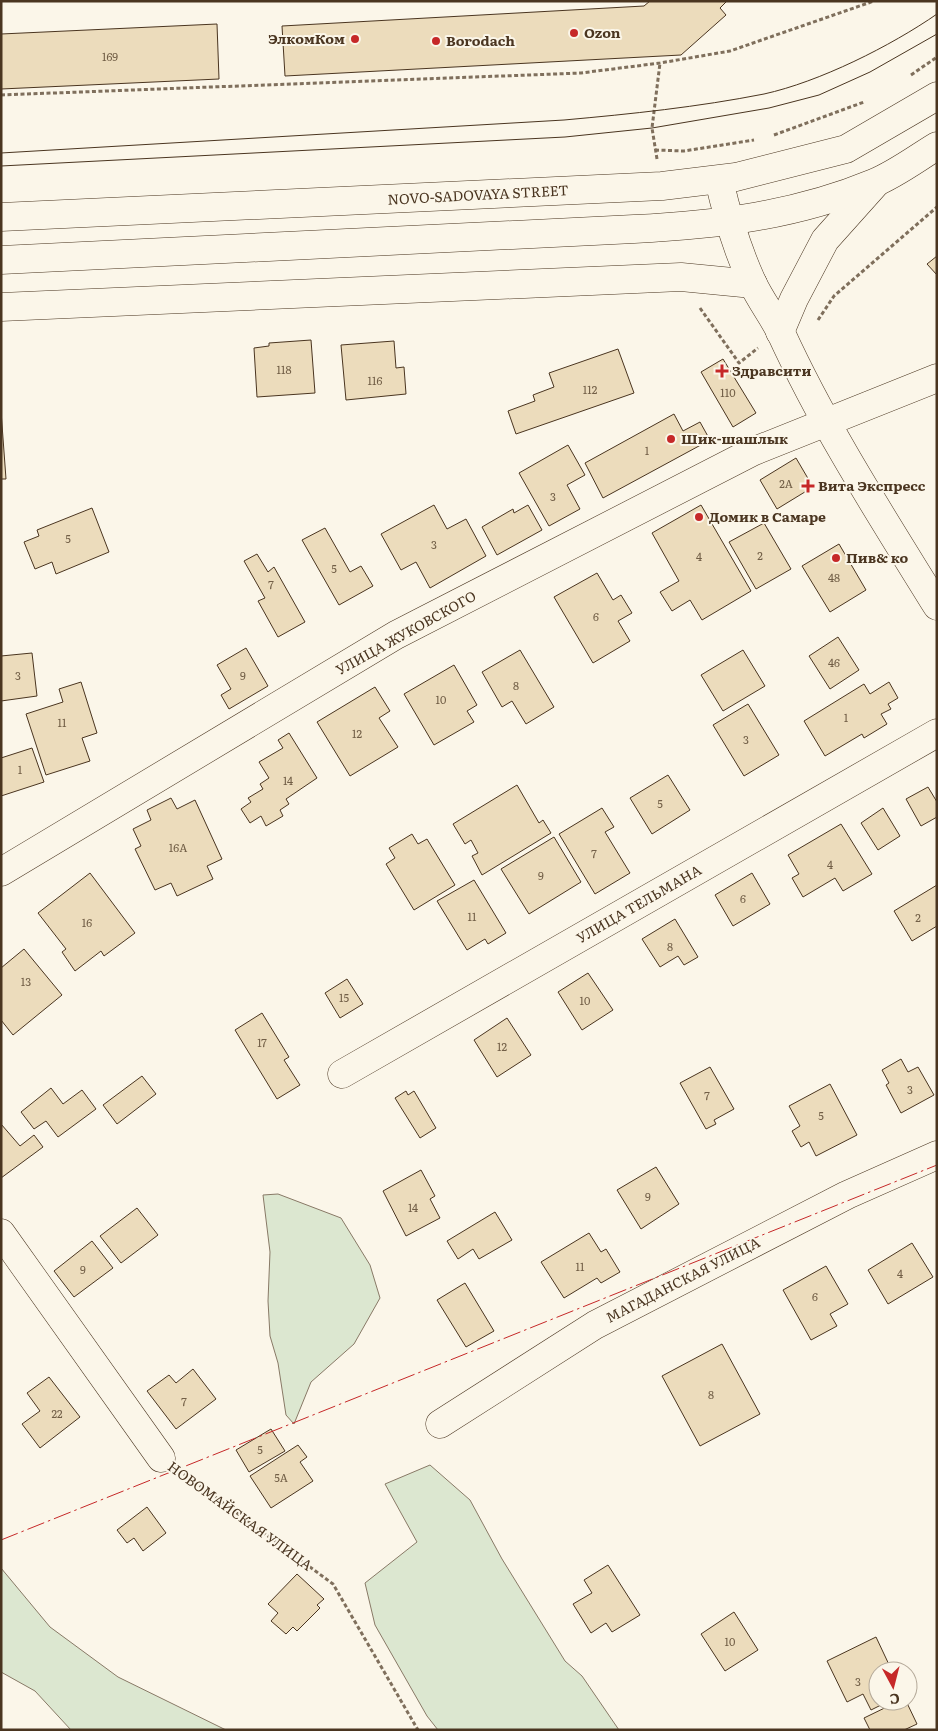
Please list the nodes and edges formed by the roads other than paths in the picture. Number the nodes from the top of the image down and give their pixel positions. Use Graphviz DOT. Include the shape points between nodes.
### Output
graph roads {
  1 [pos="937,96"];
  2 [pos="937,146"];
  3 [pos="718,180"];
  4 [pos="876,183"];
  5 [pos="1,217"];
  6 [pos="728,223"];
  7 [pos="1,260"];
  8 [pos="753,284"];
  9 [pos="1,307"];
  10 [pos="780,332"];
  11 [pos="937,378"];
  12 [pos="826,423"];
  13 [pos="937,606"];
  14 [pos="937,733"];
  15 [pos="1,872"];
  16 [pos="342,1074"];
  17 [pos="937,1155"];
  18 [pos="1,1233"];
  19 [pos="440,1424"];
  20 [pos="161,1458"];
  1 -- 3 [label="street, NOVO-SADOVAYA STREET" via="846,149"];
  2 -- 4 [label="street"];
  3 -- 5 [label="street, NOVO-SADOVAYA STREET" via="662,186"];
  3 -- 6 [label="street"];
  4 -- 6 [label="street" via="797,209"];
  4 -- 10 [label="street" via="825,240"];
  6 -- 7 [label="street"];
  6 -- 8 [label="street"];
  8 -- 9 [label="street" via="681,278"];
  8 -- 10 [label="street"];
  10 -- 12 [label="street"];
  11 -- 12 [label="street, УЛИЦА ЖУКОВСКОГО"];
  12 -- 13 [label="street"];
  12 -- 15 [label="street, УЛИЦА ЖУКОВСКОГО" via="752,452 396,636"];
  14 -- 16 [label="street, УЛИЦА ТЕЛЬМАНА"];
  17 -- 19 [label="street, МАГАДАНСКАЯ УЛИЦА" via="847,1195 595,1325"];
  18 -- 20 [label="street, НОВОМАЙСКАЯ УЛИЦА"];
}
